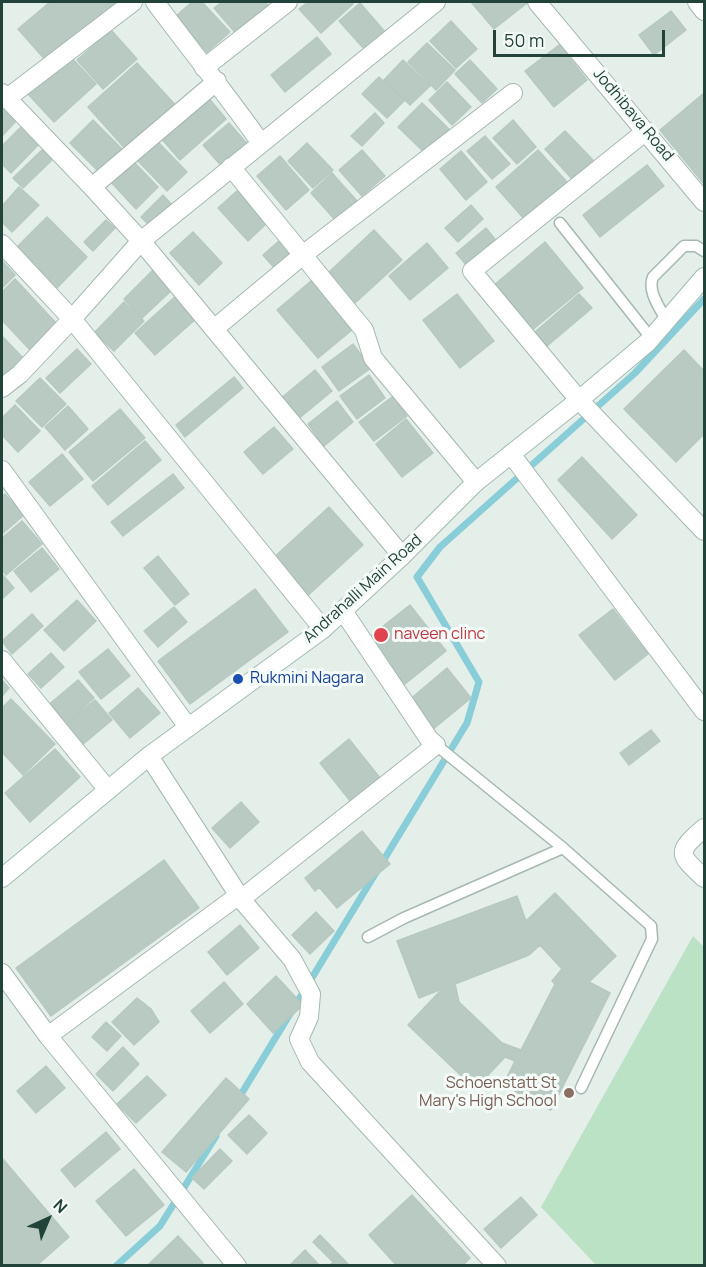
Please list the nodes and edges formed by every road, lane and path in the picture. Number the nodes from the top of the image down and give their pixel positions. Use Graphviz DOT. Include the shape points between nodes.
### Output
graph roads {
  1 [pos="133,2"];
  2 [pos="154,2"];
  3 [pos="288,2"];
  4 [pos="436,2"];
  5 [pos="537,2"];
  6 [pos="697,2"];
  7 [pos="705,12"];
  8 [pos="210,74"];
  9 [pos="513,93"];
  10 [pos="4,96"];
  11 [pos="646,131"];
  12 [pos="261,143"];
  13 [pos="231,166"];
  14 [pos="92,187"];
  15 [pos="705,202"];
  16 [pos="560,223"];
  17 [pos="141,240"];
  18 [pos="2,244"];
  19 [pos="705,251"];
  20 [pos="304,254"];
  21 [pos="705,277"];
  22 [pos="72,319"];
  23 [pos="666,320"];
  24 [pos="214,329"];
  25 [pos="651,338"];
  26 [pos="2,388"];
  27 [pos="579,400"];
  28 [pos="511,454"];
  29 [pos="2,470"];
  30 [pos="476,482"];
  31 [pos="705,531"];
  32 [pos="402,555"];
  33 [pos="343,610"];
  34 [pos="323,629"];
  35 [pos="2,660"];
  36 [pos="705,711"];
  37 [pos="188,727"];
  38 [pos="436,745"];
  39 [pos="149,756"];
  40 [pos="108,790"];
  41 [pos="705,828"];
  42 [pos="563,848"];
  43 [pos="2,878"];
  44 [pos="705,878"];
  45 [pos="240,897"];
  46 [pos="368,937"];
  47 [pos="2,972"];
  48 [pos="48,1036"];
  49 [pos="581,1088"];
  50 [pos="237,1266"];
  51 [pos="497,1266"];
  1 -- 10 [label="street"];
  2 -- 8 [label="street"];
  3 -- 8 [label="street"];
  4 -- 12 [label="street"];
  5 -- 11 [label="street, Jodhibava Road"];
  6 -- 7 [label="street"];
  8 -- 12 [label="street"];
  8 -- 14 [label="street"];
  9 -- 20 [label="street"];
  10 -- 14 [label="street"];
  11 -- 15 [label="street, Jodhibava Road"];
  11 -- 27 [label="street" via="472,271"];
  12 -- 13 [label="street"];
  13 -- 17 [label="street"];
  13 -- 20 [label="street"];
  14 -- 17 [label="street"];
  16 -- 25 [label="lane"];
  17 -- 22 [label="street"];
  17 -- 24 [label="street"];
  18 -- 22 [label="street"];
  19 -- 23 [label="lane" via="684,246 653,277 652,291"];
  20 -- 24 [label="street"];
  20 -- 30 [label="street" via="364,330 373,358"];
  21 -- 23 [label="street, Andrahalli Main Road"];
  22 -- 26 [label="street"];
  22 -- 34 [label="street"];
  23 -- 25 [label="street, Andrahalli Main Road"];
  24 -- 32 [label="street"];
  25 -- 27 [label="street, Andrahalli Main Road"];
  27 -- 28 [label="street, Andrahalli Main Road"];
  27 -- 31 [label="street"];
  28 -- 30 [label="street, Andrahalli Main Road"];
  28 -- 36 [label="street"];
  29 -- 37 [label="street"];
  30 -- 32 [label="street, Andrahalli Main Road"];
  32 -- 33 [label="street, Andrahalli Main Road"];
  33 -- 34 [label="street, Andrahalli Main Road"];
  33 -- 38 [label="street"];
  34 -- 37 [label="street, Andrahalli Main Road"];
  35 -- 40 [label="street"];
  37 -- 39 [label="street, Andrahalli Main Road"];
  38 -- 42 [label="lane"];
  38 -- 45 [label="street"];
  39 -- 40 [label="street, Andrahalli Main Road"];
  39 -- 45 [label="street"];
  40 -- 43 [label="street, Andrahalli Main Road"];
  41 -- 44 [label="street" via="683,851 684,858"];
  42 -- 46 [label="lane"];
  42 -- 49 [label="lane" via="651,926 652,939"];
  45 -- 48 [label="street"];
  45 -- 51 [label="street" via="292,959 311,994 309,1017 299,1039 310,1062"];
  47 -- 48 [label="street"];
  48 -- 50 [label="street"];
}
